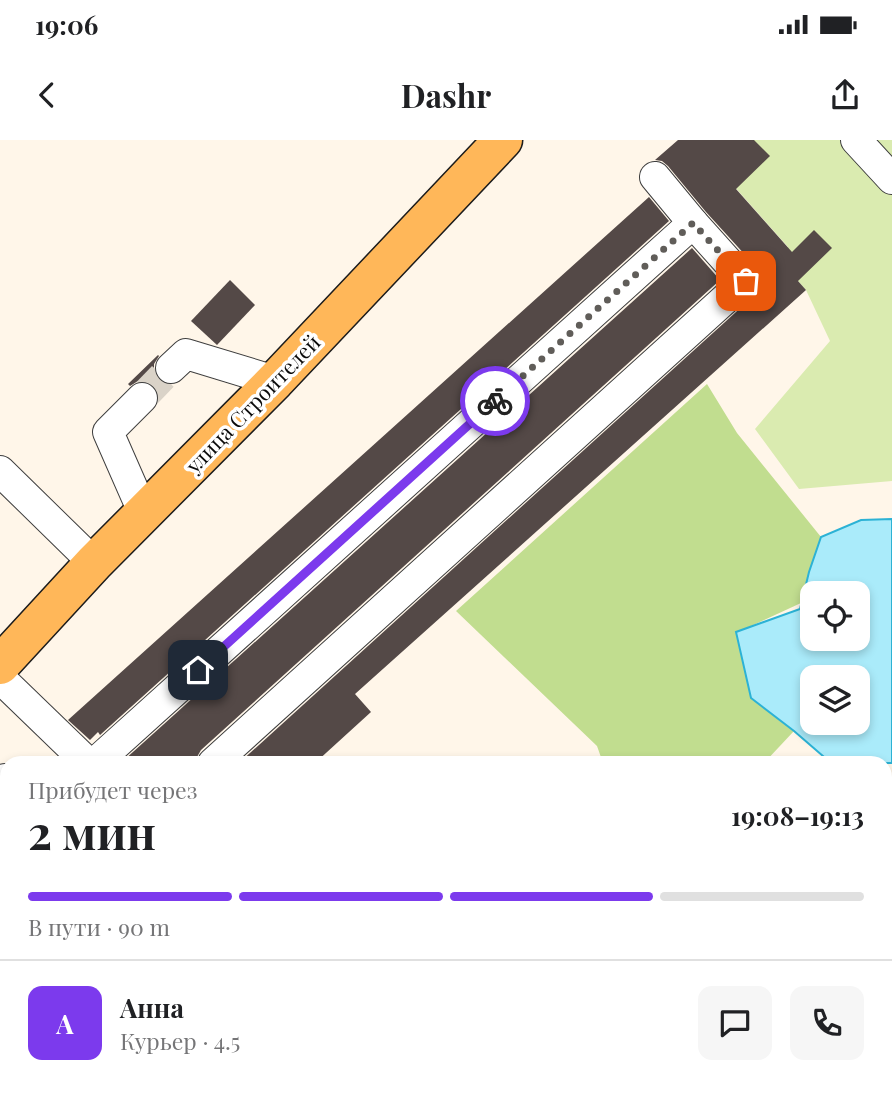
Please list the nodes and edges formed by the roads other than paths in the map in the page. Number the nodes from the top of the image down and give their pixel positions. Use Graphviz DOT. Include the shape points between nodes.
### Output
graph roads {
  1 [pos="503,140"];
  2 [pos="856,140"];
  3 [pos="655,177"];
  4 [pos="892,179"];
  5 [pos="693,223"];
  6 [pos="171,369"];
  7 [pos="275,381"];
  8 [pos="142,398"];
  9 [pos="0,471"];
  10 [pos="144,514"];
  11 [pos="94,564"];
  12 [pos="0,665"];
  13 [pos="0,678"];
  14 [pos="81,756"];
  15 [pos="103,756"];
  16 [pos="221,756"];
  1 -- 7 [label="main road, улица Строителей"];
  2 -- 4 [label="lane"];
  3 -- 5 [label="lane"];
  5 -- 15 [label="lane"];
  5 -- 16 [label="lane" via="746,281"];
  6 -- 7 [label="lane" via="186,354"];
  7 -- 10 [label="main road, улица Строителей"];
  8 -- 10 [label="lane" via="108,432"];
  9 -- 11 [label="lane"];
  10 -- 11 [label="main road, улица Строителей"];
  11 -- 12 [label="main road, улица Строителей"];
  13 -- 14 [label="lane"];
}
